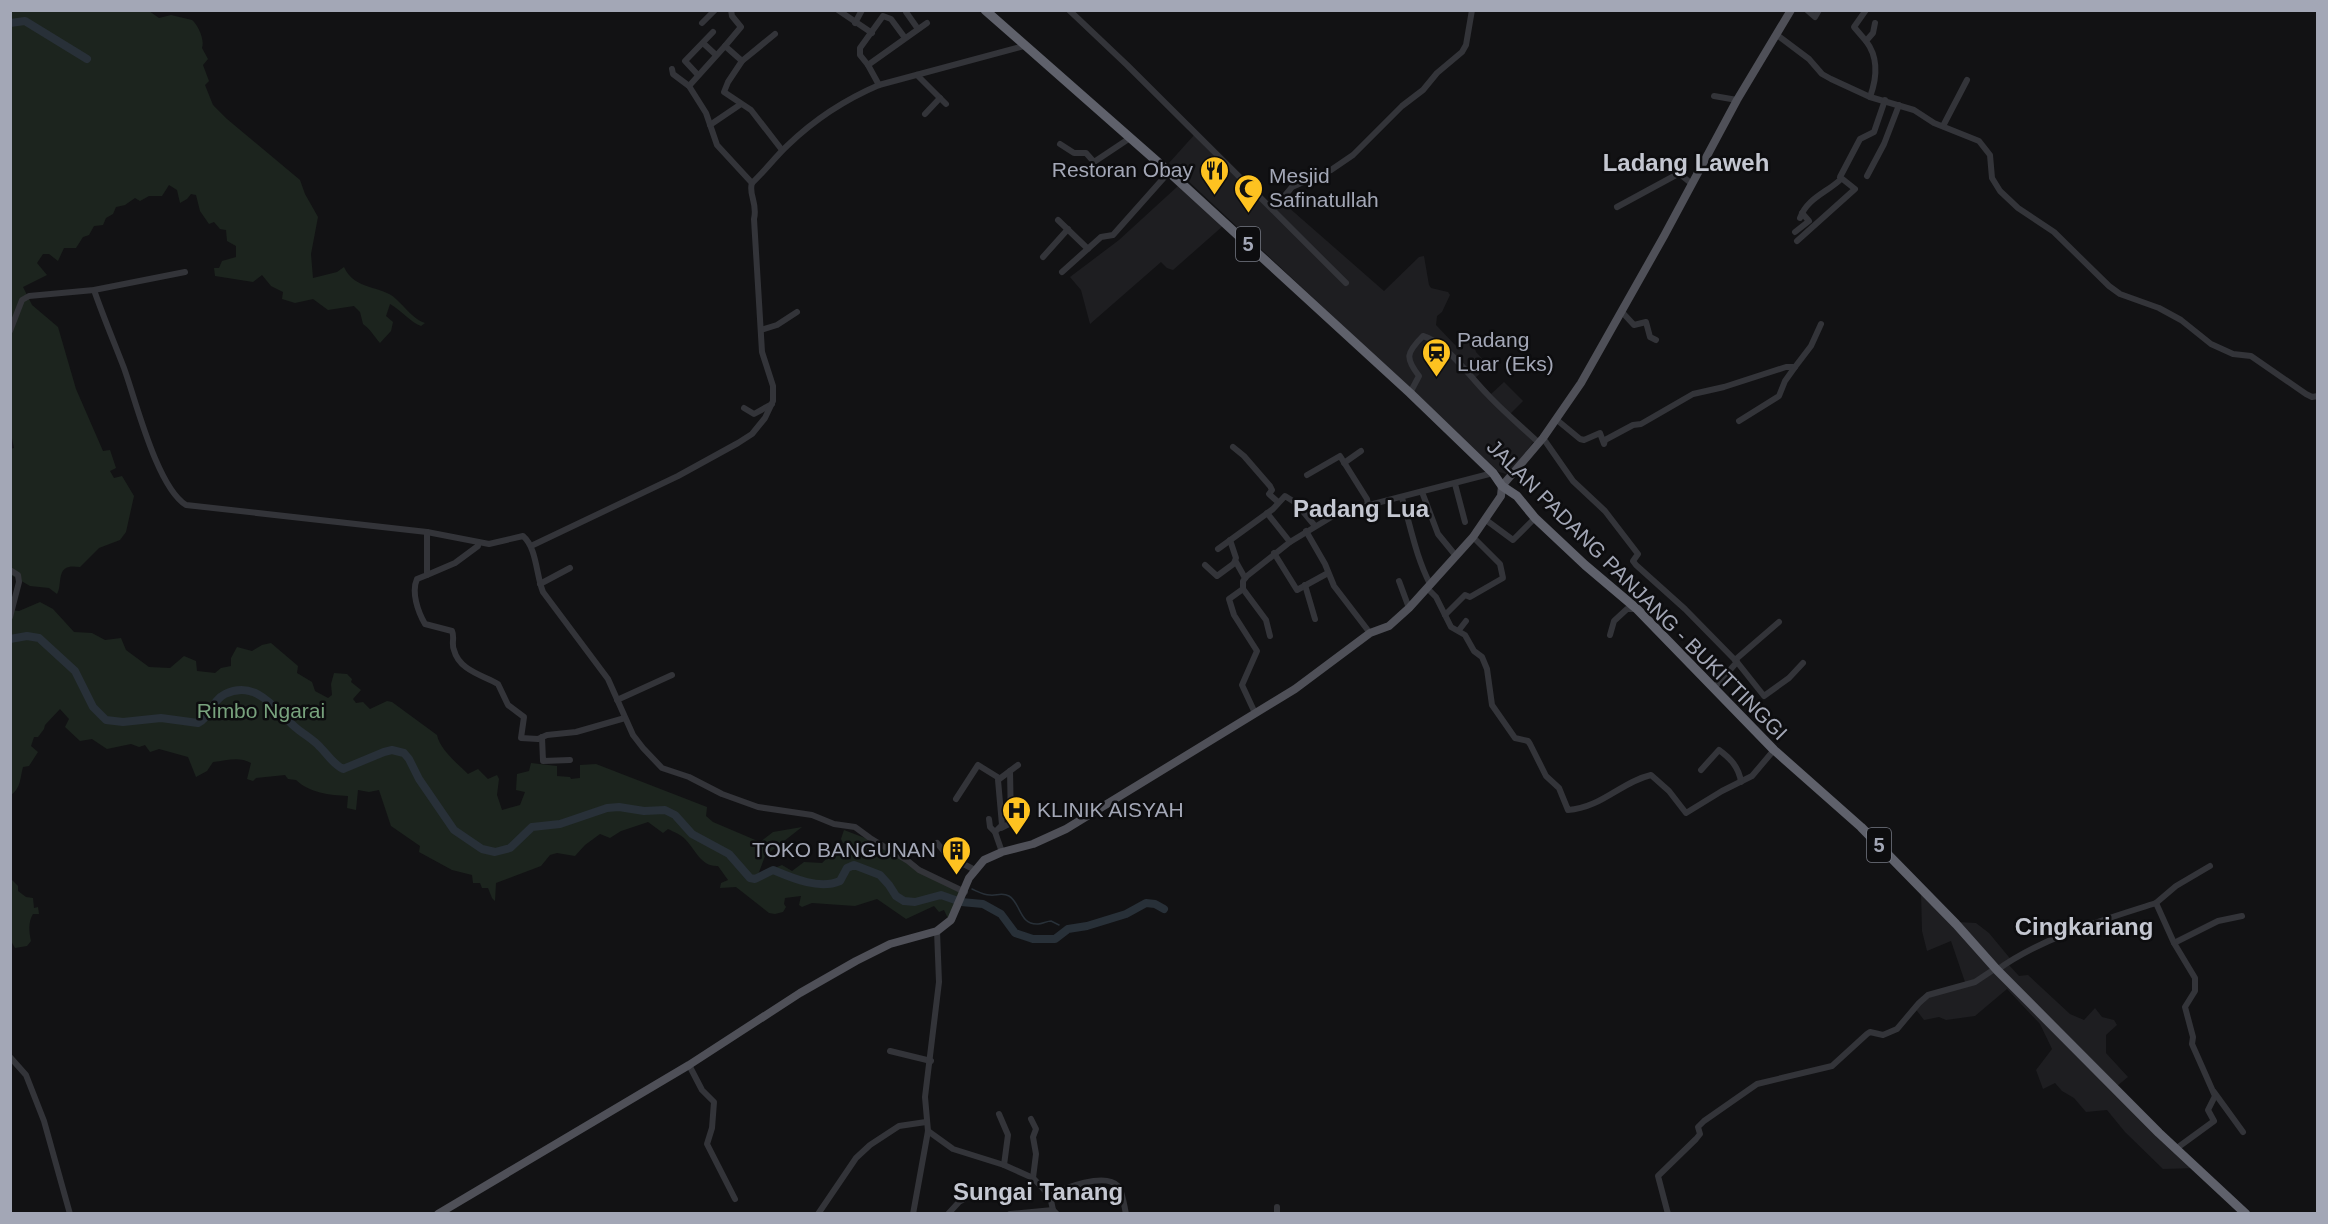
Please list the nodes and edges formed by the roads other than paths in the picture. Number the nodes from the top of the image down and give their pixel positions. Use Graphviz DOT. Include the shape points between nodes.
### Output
graph roads {
  1 [pos="715,10"];
  2 [pos="731,10"];
  3 [pos="838,10"];
  4 [pos="862,10"];
  5 [pos="985,10"];
  6 [pos="1069,10"];
  7 [pos="1472,10"];
  8 [pos="1791,10"];
  9 [pos="1807,10"];
  10 [pos="1819,10"];
  11 [pos="1866,10"];
  12 [pos="906,12"];
  13 [pos="702,23"];
  14 [pos="855,23"];
  15 [pos="927,23"];
  16 [pos="1875,23"];
  17 [pos="918,29"];
  18 [pos="713,32"];
  19 [pos="775,33"];
  20 [pos="872,33"];
  21 [pos="1777,35"];
  22 [pos="905,38"];
  23 [pos="1866,41"];
  24 [pos="703,43"];
  25 [pos="725,46"];
  26 [pos="1024,46"];
  27 [pos="716,54"];
  28 [pos="742,61"];
  29 [pos="868,65"];
  30 [pos="672,69"];
  31 [pos="698,75"];
  32 [pos="917,75"];
  33 [pos="1966,80"];
  34 [pos="689,86"];
  35 [pos="879,86"];
  36 [pos="1714,96"];
  37 [pos="1870,97"];
  38 [pos="940,98"];
  39 [pos="1737,100"];
  40 [pos="1886,100"];
  41 [pos="741,104"];
  42 [pos="946,104"];
  43 [pos="1899,105"];
  44 [pos="925,114"];
  45 [pos="710,125"];
  46 [pos="1943,126"];
  47 [pos="1130,138"];
  48 [pos="1060,144"];
  49 [pos="782,150"];
  50 [pos="1169,172"];
  51 [pos="1867,176"];
  52 [pos="1841,178"];
  53 [pos="752,183"];
  54 [pos="1692,184"];
  55 [pos="1617,207"];
  56 [pos="1273,210"];
  57 [pos="1058,220"];
  58 [pos="1068,230"];
  59 [pos="1795,232"];
  60 [pos="1797,241"];
  61 [pos="1088,249"];
  62 [pos="1043,257"];
  63 [pos="185,272"];
  64 [pos="1062,272"];
  65 [pos="1346,283"];
  66 [pos="94,290"];
  67 [pos="797,312"];
  68 [pos="1622,312"];
  69 [pos="1821,324"];
  70 [pos="761,330"];
  71 [pos="10,331"];
  72 [pos="1656,340"];
  73 [pos="1794,367"];
  74 [pos="1410,393"];
  75 [pos="2318,396"];
  76 [pos="772,404"];
  77 [pos="744,408"];
  78 [pos="1557,420"];
  79 [pos="1739,421"];
  80 [pos="1541,441"];
  81 [pos="1233,447"];
  82 [pos="1360,451"];
  83 [pos="1344,462"];
  84 [pos="1493,473"];
  85 [pos="1307,475"];
  86 [pos="1455,484"];
  87 [pos="1502,486"];
  88 [pos="1422,492"];
  89 [pos="1273,497"];
  90 [pos="1402,498"];
  91 [pos="1368,505"];
  92 [pos="1267,513"];
  93 [pos="1535,518"];
  94 [pos="1486,520"];
  95 [pos="1465,522"];
  96 [pos="1315,526"];
  97 [pos="1306,531"];
  98 [pos="427,532"];
  99 [pos="1473,537"];
  100 [pos="1230,540"];
  101 [pos="478,542"];
  102 [pos="1290,542"];
  103 [pos="531,546"];
  104 [pos="1218,549"];
  105 [pos="1274,553"];
  106 [pos="1456,556"];
  107 [pos="1234,563"];
  108 [pos="1205,565"];
  109 [pos="570,568"];
  110 [pos="10,570"];
  111 [pos="1328,573"];
  112 [pos="427,575"];
  113 [pos="1245,578"];
  114 [pos="1399,581"];
  115 [pos="540,584"];
  116 [pos="1305,585"];
  117 [pos="1429,586"];
  118 [pos="1243,589"];
  119 [pos="1409,608"];
  120 [pos="1637,609"];
  121 [pos="1445,615"];
  122 [pos="10,617"];
  123 [pos="1315,619"];
  124 [pos="1466,621"];
  125 [pos="1779,622"];
  126 [pos="1459,630"];
  127 [pos="1370,633"];
  128 [pos="1610,635"];
  129 [pos="1270,636"];
  130 [pos="1736,661"];
  131 [pos="1803,663"];
  132 [pos="672,675"];
  133 [pos="1714,688"];
  134 [pos="617,700"];
  135 [pos="1256,713"];
  136 [pos="625,718"];
  137 [pos="542,737"];
  138 [pos="1774,750"];
  139 [pos="570,760"];
  140 [pos="1018,765"];
  141 [pos="1701,770"];
  142 [pos="1010,771"];
  143 [pos="999,778"];
  144 [pos="1741,782"];
  145 [pos="956,799"];
  146 [pos="989,819"];
  147 [pos="998,830"];
  148 [pos="937,843"];
  149 [pos="1002,852"];
  150 [pos="2210,866"];
  151 [pos="975,870"];
  152 [pos="965,892"];
  153 [pos="2156,903"];
  154 [pos="2242,916"];
  155 [pos="937,931"];
  156 [pos="2174,943"];
  157 [pos="1996,969"];
  158 [pos="890,1051"];
  159 [pos="10,1057"];
  160 [pos="931,1061"];
  161 [pos="689,1065"];
  162 [pos="2214,1091"];
  163 [pos="999,1114"];
  164 [pos="1031,1119"];
  165 [pos="926,1122"];
  166 [pos="928,1131"];
  167 [pos="2243,1132"];
  168 [pos="2176,1148"];
  169 [pos="1004,1164"];
  170 [pos="1033,1178"];
  171 [pos="971,1195"];
  172 [pos="1050,1196"];
  173 [pos="735,1199"];
  174 [pos="1055,1212"];
  175 [pos="70,1214"];
  176 [pos="438,1214"];
  177 [pos="818,1214"];
  178 [pos="913,1214"];
  179 [pos="948,1214"];
  180 [pos="1010,1214"];
  181 [pos="1126,1214"];
  182 [pos="1668,1214"];
  183 [pos="2246,1214"];
  1 -- 13 [label="street"];
  2 -- 25 [label="street" via="741,27"];
  3 -- 14 [label="street"];
  4 -- 14 [label="street"];
  5 -- 26 [label="highway, JALAN PADANG PANJANG - BUKITTINGGI / 5"];
  6 -- 56 [label="street"];
  7 -- 56 [label="street" via="1462,52 1353,155 1331,170 1292,187"];
  8 -- 21 [label="main road"];
  9 -- 10 [label="street" via="1815,17"];
  11 -- 23 [label="street" via="1854,27"];
  12 -- 17 [label="street"];
  14 -- 20 [label="street"];
  15 -- 17 [label="street"];
  16 -- 23 [label="street"];
  17 -- 22 [label="street"];
  18 -- 24 [label="street"];
  19 -- 28 [label="street"];
  20 -- 22 [label="street" via="887,16"];
  20 -- 29 [label="street" via="858,52"];
  21 -- 37 [label="street" via="1822,74"];
  21 -- 39 [label="main road"];
  22 -- 29 [label="street"];
  23 -- 37 [label="street" via="1875,54 1875,81"];
  24 -- 27 [label="street"];
  24 -- 31 [label="street" via="685,62"];
  25 -- 27 [label="street"];
  25 -- 28 [label="street"];
  26 -- 32 [label="street"];
  26 -- 47 [label="highway, JALAN PADANG PANJANG - BUKITTINGGI / 5"];
  27 -- 31 [label="street"];
  28 -- 41 [label="street" via="724,92"];
  29 -- 35 [label="street"];
  30 -- 34 [label="street"];
  31 -- 34 [label="street"];
  32 -- 35 [label="street"];
  32 -- 38 [label="street"];
  33 -- 46 [label="street"];
  34 -- 45 [label="street"];
  35 -- 49 [label="street" via="841,102"];
  36 -- 39 [label="street"];
  37 -- 40 [label="street"];
  38 -- 42 [label="street"];
  38 -- 44 [label="street"];
  39 -- 54 [label="main road"];
  40 -- 43 [label="street"];
  40 -- 52 [label="street" via="1874,132 1860,139"];
  41 -- 45 [label="street"];
  41 -- 49 [label="street" via="751,110"];
  43 -- 46 [label="street"];
  43 -- 51 [label="street"];
  45 -- 53 [label="street" via="717,145"];
  46 -- 75 [label="street" via="1980,141 1990,155 1992,178 2000,191 2054,232 2109,286 2181,320 2211,344 2233,354 2251,356 2310,396"];
  47 -- 48 [label="street" via="1094,162 1086,153 1074,153"];
  47 -- 50 [label="highway, JALAN PADANG PANJANG - BUKITTINGGI / 5"];
  49 -- 53 [label="street"];
  50 -- 61 [label="street" via="1113,235 1101,237"];
  50 -- 74 [label="highway, JALAN PADANG PANJANG - BUKITTINGGI / 5"];
  52 -- 59 [label="street" via="1820,193 1801,216 1809,221"];
  52 -- 60 [label="street" via="1855,189"];
  53 -- 70 [label="street"];
  54 -- 55 [label="street" via="1676,175"];
  54 -- 68 [label="main road"];
  56 -- 65 [label="street"];
  57 -- 58 [label="street"];
  58 -- 61 [label="street"];
  58 -- 62 [label="street"];
  61 -- 64 [label="street"];
  63 -- 66 [label="street"];
  66 -- 71 [label="street" via="29,296 21,300"];
  66 -- 98 [label="street" via="150,448 177,500 186,505"];
  67 -- 70 [label="street"];
  68 -- 72 [label="street" via="1634,325 1646,322 1650,337"];
  68 -- 78 [label="main road"];
  69 -- 73 [label="street" via="1811,346"];
  70 -- 76 [label="street"];
  73 -- 78 [label="street" via="1693,394 1604,444 1600,433 1580,440"];
  73 -- 79 [label="street" via="1779,396"];
  74 -- 80 [label="street" via="1419,376 1408,358 1416,343 1426,336"];
  74 -- 84 [label="highway, JALAN PADANG PANJANG - BUKITTINGGI / 5"];
  76 -- 77 [label="street" via="754,414"];
  76 -- 103 [label="street" via="752,434 738,443"];
  78 -- 80 [label="main road"];
  80 -- 87 [label="main road"];
  80 -- 130 [label="street" via="1638,554 1633,561 1636,565"];
  81 -- 89 [label="street" via="1268,484"];
  82 -- 83 [label="street"];
  83 -- 85 [label="street" via="1338,456"];
  83 -- 91 [label="street"];
  84 -- 86 [label="street"];
  84 -- 87 [label="highway, JALAN PADANG PANJANG - BUKITTINGGI / 5"];
  86 -- 88 [label="street"];
  86 -- 95 [label="street"];
  87 -- 93 [label="highway, JALAN PADANG PANJANG - BUKITTINGGI / 5" via="1517,496"];
  87 -- 94 [label="main road" via="1502,496"];
  88 -- 90 [label="street"];
  88 -- 106 [label="street" via="1438,534"];
  89 -- 92 [label="street" via="1276,506"];
  89 -- 96 [label="street" via="1289,496"];
  90 -- 91 [label="street"];
  90 -- 117 [label="street"];
  91 -- 96 [label="street" via="1338,513"];
  92 -- 100 [label="street"];
  92 -- 102 [label="street"];
  93 -- 94 [label="street" via="1513,540"];
  93 -- 120 [label="highway, JALAN PADANG PANJANG - BUKITTINGGI / 5"];
  94 -- 99 [label="main road"];
  96 -- 97 [label="street"];
  97 -- 102 [label="street"];
  97 -- 111 [label="street"];
  98 -- 101 [label="street"];
  98 -- 112 [label="street"];
  99 -- 106 [label="main road"];
  99 -- 121 [label="street" via="1500,564 1503,578 1470,597 1465,595"];
  100 -- 104 [label="street"];
  100 -- 107 [label="street"];
  101 -- 103 [label="street" via="489,544 519,536"];
  101 -- 112 [label="street" via="455,563"];
  102 -- 105 [label="street"];
  103 -- 115 [label="street"];
  105 -- 113 [label="street"];
  105 -- 116 [label="street" via="1296,589"];
  106 -- 117 [label="main road"];
  107 -- 108 [label="street" via="1217,576"];
  107 -- 113 [label="street" via="1238,563"];
  109 -- 115 [label="street"];
  110 -- 122 [label="street" via="18,575 19,582"];
  111 -- 116 [label="street"];
  111 -- 127 [label="street"];
  112 -- 137 [label="street" via="417,579 414,586 426,624 452,631 459,663 498,684 508,705 524,717 521,738"];
  113 -- 118 [label="street"];
  114 -- 119 [label="street"];
  115 -- 134 [label="street" via="608,680"];
  116 -- 123 [label="street"];
  117 -- 119 [label="main road"];
  117 -- 121 [label="street"];
  118 -- 129 [label="street" via="1266,620"];
  118 -- 135 [label="street" via="1229,599 1234,615 1257,651 1242,685"];
  119 -- 127 [label="main road" via="1389,626"];
  120 -- 128 [label="street" via="1627,609 1614,621"];
  120 -- 133 [label="highway, JALAN PADANG PANJANG - BUKITTINGGI / 5"];
  121 -- 126 [label="street" via="1451,627"];
  124 -- 126 [label="street"];
  125 -- 130 [label="street"];
  126 -- 144 [label="street" via="1482,657 1492,705 1515,738 1528,741 1544,773 1559,788 1568,810 1592,806 1651,776 1686,813"];
  127 -- 135 [label="main road"];
  130 -- 131 [label="street" via="1764,696"];
  130 -- 133 [label="street"];
  132 -- 134 [label="street"];
  133 -- 138 [label="highway, JALAN PADANG PANJANG - BUKITTINGGI / 5"];
  134 -- 136 [label="street"];
  135 -- 149 [label="main road" via="1066,829"];
  136 -- 137 [label="street"];
  136 -- 152 [label="street" via="643,748 662,768 758,807 812,815 855,827 919,870"];
  137 -- 139 [label="street" via="543,761"];
  138 -- 144 [label="street" via="1752,776"];
  138 -- 157 [label="highway, JALAN PADANG PANJANG - BUKITTINGGI / 5" via="1861,826"];
  140 -- 142 [label="street"];
  141 -- 144 [label="street" via="1719,750 1733,763"];
  142 -- 143 [label="street"];
  142 -- 147 [label="street" via="1011,823"];
  143 -- 145 [label="street" via="978,765"];
  143 -- 147 [label="street"];
  146 -- 147 [label="street" via="990,827"];
  147 -- 149 [label="street"];
  148 -- 151 [label="street" via="948,856"];
  149 -- 151 [label="main road" via="984,860"];
  150 -- 153 [label="street"];
  151 -- 152 [label="main road"];
  152 -- 155 [label="main road" via="952,917"];
  153 -- 156 [label="street"];
  153 -- 157 [label="street" via="2054,940"];
  154 -- 156 [label="street" via="2218,921"];
  155 -- 160 [label="street" via="939,982"];
  155 -- 161 [label="main road" via="878,949 800,993"];
  156 -- 162 [label="street" via="2196,982 2185,1007 2192,1044"];
  157 -- 168 [label="highway, JALAN PADANG PANJANG - BUKITTINGGI / 5"];
  157 -- 182 [label="street" via="1975,982 1928,995 1899,1028 1883,1035 1869,1033 1832,1066 1757,1084 1704,1121 1698,1127 1700,1134 1696,1139 1658,1176"];
  158 -- 160 [label="street"];
  159 -- 175 [label="street" via="27,1075"];
  160 -- 165 [label="street" via="925,1097"];
  161 -- 173 [label="street" via="702,1090 714,1102 706,1144"];
  161 -- 176 [label="main road"];
  162 -- 167 [label="street"];
  162 -- 168 [label="street" via="2208,1110 2214,1121"];
  163 -- 169 [label="street" via="1008,1135"];
  164 -- 170 [label="street" via="1036,1129"];
  165 -- 166 [label="street"];
  165 -- 177 [label="street" via="899,1126 870,1145"];
  166 -- 169 [label="street" via="953,1149"];
  166 -- 178 [label="street"];
  168 -- 183 [label="highway, JALAN PADANG PANJANG - BUKITTINGGI / 5"];
  169 -- 170 [label="street"];
  170 -- 172 [label="street"];
  171 -- 179 [label="street"];
  172 -- 174 [label="street"];
  172 -- 181 [label="street" via="1092,1181 1110,1181 1118,1186"];
  174 -- 180 [label="street"];
}
